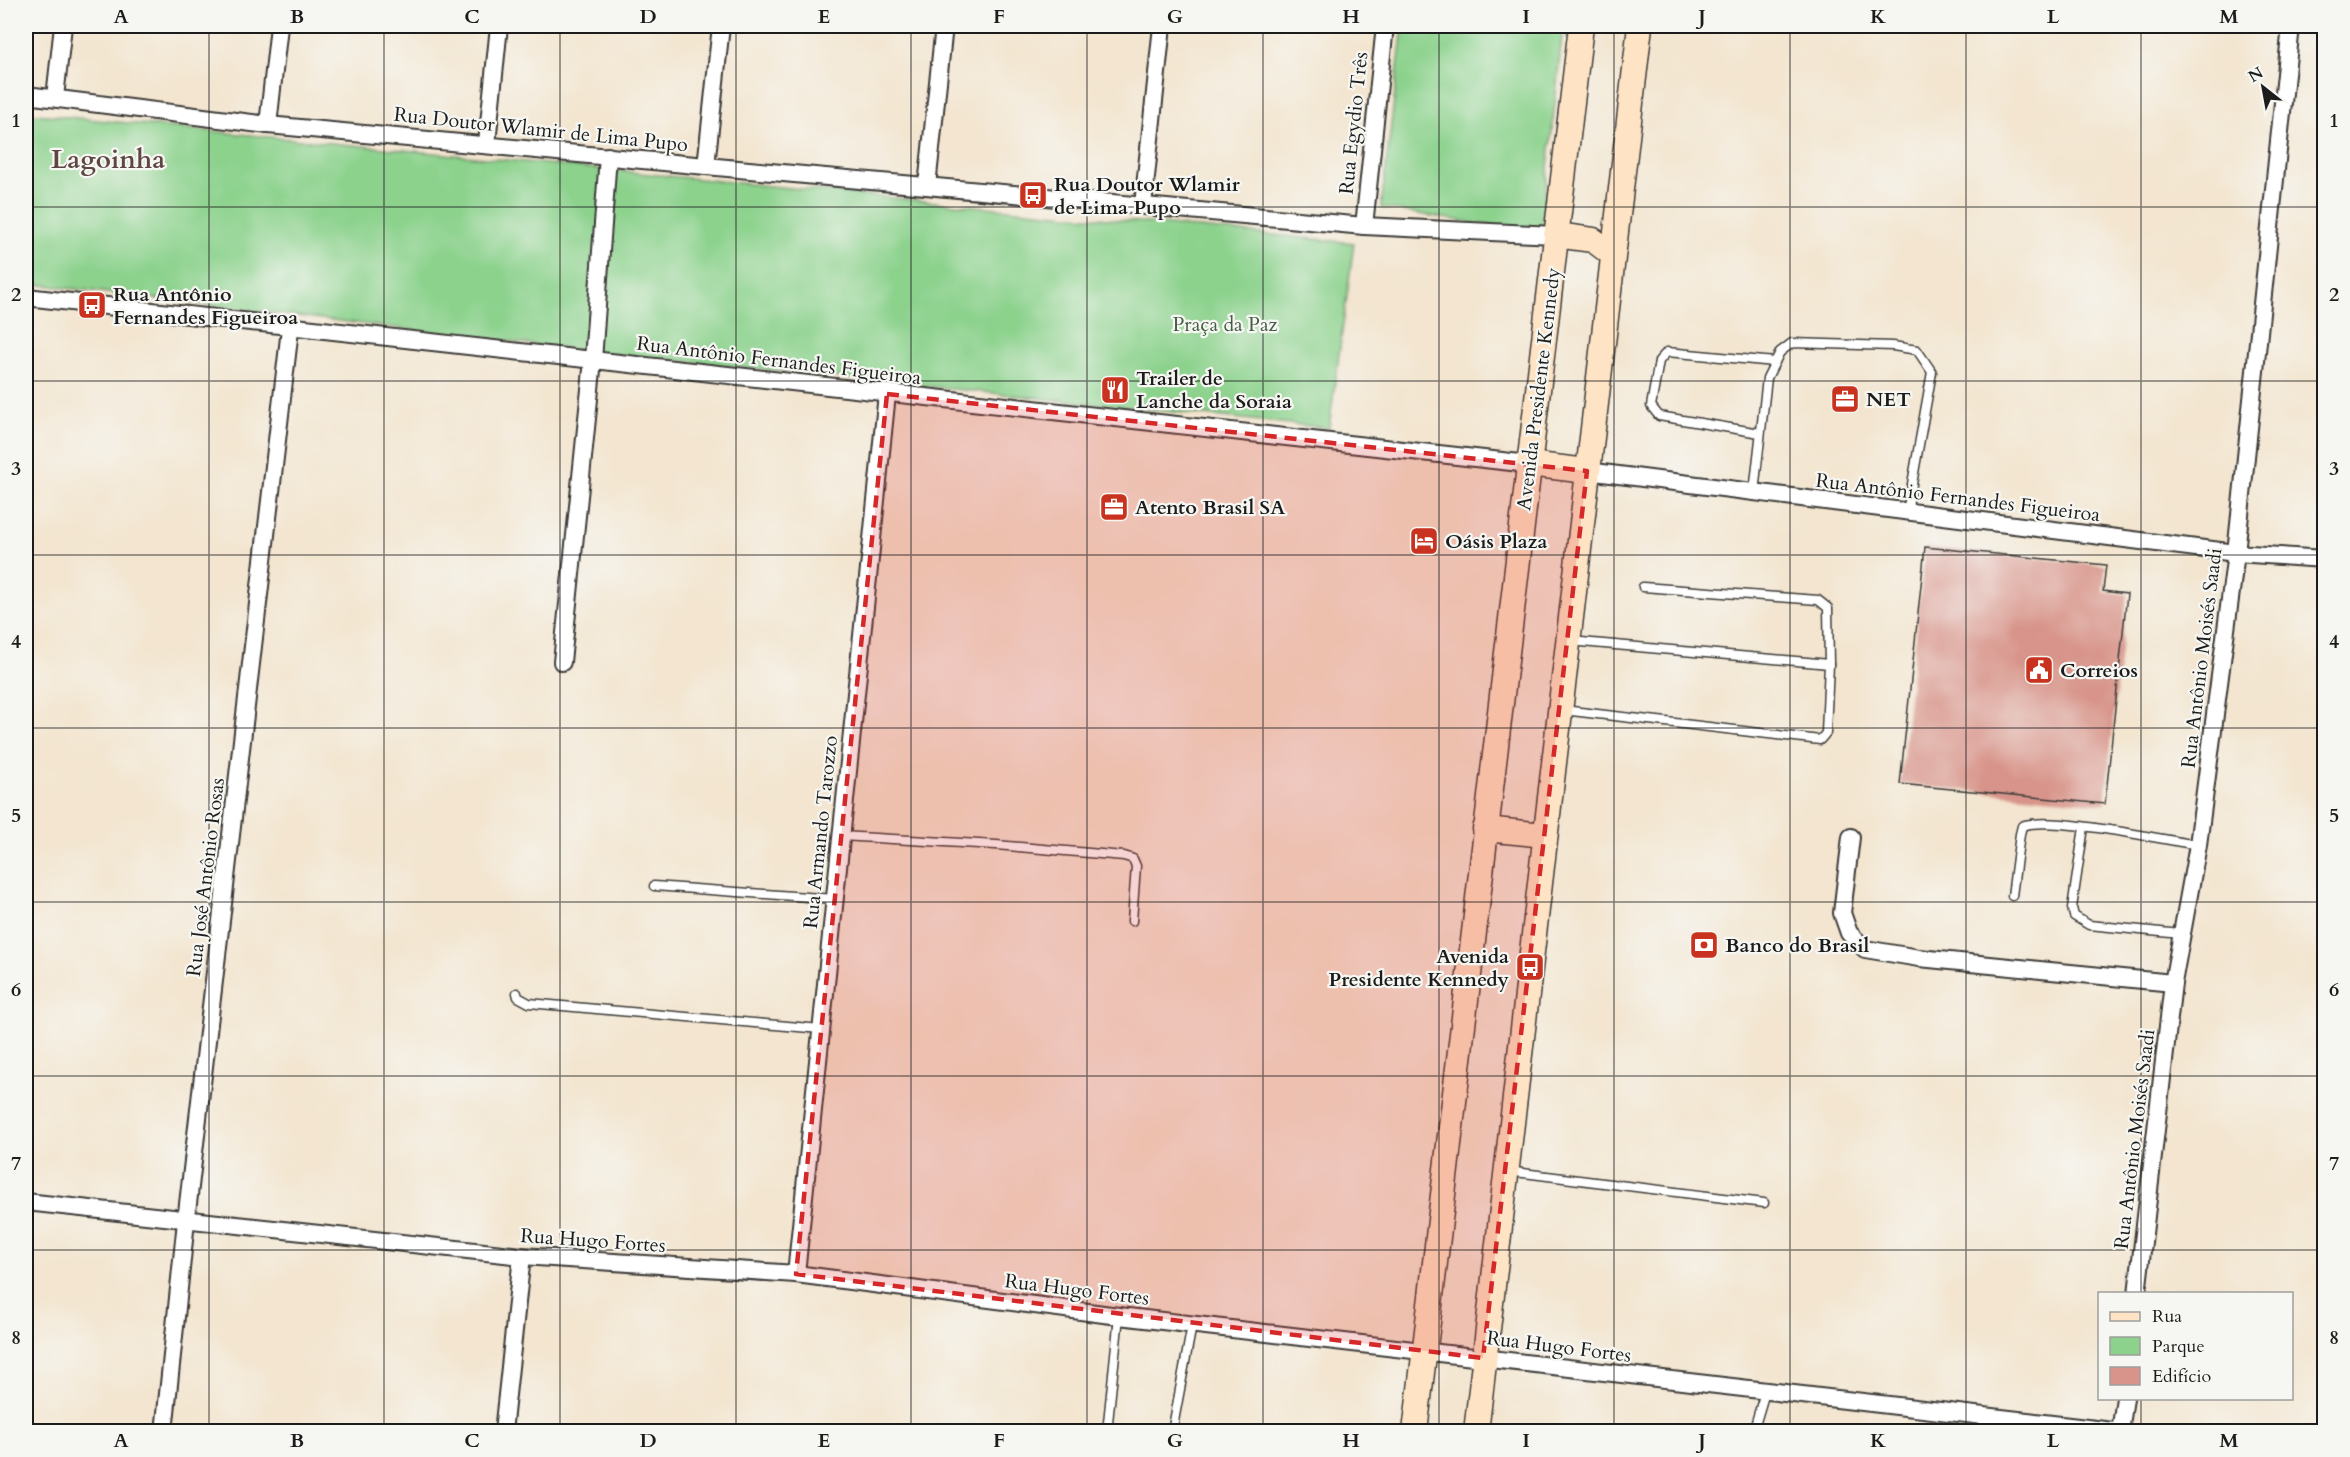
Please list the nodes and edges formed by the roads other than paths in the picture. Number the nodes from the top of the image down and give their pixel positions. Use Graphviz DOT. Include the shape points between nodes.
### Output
graph roads {
  1 [pos="63,26"];
  2 [pos="279,26"];
  3 [pos="499,26"];
  4 [pos="721,26"];
  5 [pos="944,26"];
  6 [pos="1162,26"];
  7 [pos="1385,26"];
  8 [pos="1581,26"];
  9 [pos="1640,26"];
  10 [pos="2290,26"];
  11 [pos="26,95"];
  12 [pos="55,97"];
  13 [pos="268,124"];
  14 [pos="488,143"];
  15 [pos="608,156"];
  16 [pos="706,166"];
  17 [pos="927,186"];
  18 [pos="1143,205"];
  19 [pos="1364,226"];
  20 [pos="1556,235"];
  21 [pos="1612,254"];
  22 [pos="26,297"];
  23 [pos="290,328"];
  24 [pos="593,360"];
  25 [pos="1775,362"];
  26 [pos="887,394"];
  27 [pos="1760,433"];
  28 [pos="1529,464"];
  29 [pos="1587,471"];
  30 [pos="1754,492"];
  31 [pos="1907,512"];
  32 [pos="2236,553"];
  33 [pos="2325,559"];
  34 [pos="1643,587"];
  35 [pos="1567,641"];
  36 [pos="562,662"];
  37 [pos="1829,664"];
  38 [pos="1559,709"];
  39 [pos="2084,827"];
  40 [pos="1485,829"];
  41 [pos="1545,835"];
  42 [pos="841,836"];
  43 [pos="1851,837"];
  44 [pos="2198,845"];
  45 [pos="654,885"];
  46 [pos="2012,896"];
  47 [pos="835,899"];
  48 [pos="1132,921"];
  49 [pos="2181,934"];
  50 [pos="2173,983"];
  51 [pos="517,993"];
  52 [pos="821,1029"];
  53 [pos="1507,1171"];
  54 [pos="26,1202"];
  55 [pos="1764,1203"];
  56 [pos="186,1221"];
  57 [pos="522,1256"];
  58 [pos="796,1274"];
  59 [pos="2137,1292"];
  60 [pos="1119,1316"];
  61 [pos="1192,1325"];
  62 [pos="1424,1352"];
  63 [pos="1483,1358"];
  64 [pos="1765,1392"];
  65 [pos="2125,1400"];
  66 [pos="164,1431"];
  67 [pos="503,1431"];
  68 [pos="1107,1431"];
  69 [pos="1172,1431"];
  70 [pos="1415,1431"];
  71 [pos="1476,1431"];
  72 [pos="1753,1431"];
  73 [pos="2121,1431"];
  1 -- 12 [label="street"];
  2 -- 13 [label="street"];
  3 -- 14 [label="street"];
  4 -- 16 [label="street"];
  5 -- 17 [label="street"];
  6 -- 18 [label="street"];
  7 -- 19 [label="street, Rua Egydio Três"];
  8 -- 20 [label="main road, Avenida Presidente Kennedy"];
  9 -- 21 [label="main road"];
  10 -- 32 [label="street, Rua Antônio Moisés Saadi"];
  11 -- 12 [label="street, Rua Doutor Wlamir de Lima Pupo"];
  12 -- 13 [label="street, Rua Doutor Wlamir de Lima Pupo"];
  13 -- 14 [label="street, Rua Doutor Wlamir de Lima Pupo"];
  14 -- 15 [label="street, Rua Doutor Wlamir de Lima Pupo"];
  15 -- 16 [label="street, Rua Doutor Wlamir de Lima Pupo"];
  15 -- 24 [label="street"];
  16 -- 17 [label="street, Rua Doutor Wlamir de Lima Pupo"];
  17 -- 18 [label="street, Rua Doutor Wlamir de Lima Pupo"];
  18 -- 19 [label="street, Rua Doutor Wlamir de Lima Pupo"];
  19 -- 20 [label="street, Rua Doutor Wlamir de Lima Pupo"];
  20 -- 21 [label="main road" via="1593,240"];
  20 -- 28 [label="main road, Avenida Presidente Kennedy"];
  21 -- 29 [label="main road"];
  22 -- 23 [label="street, Rua Antônio Fernandes Figueiroa"];
  23 -- 24 [label="street, Rua Antônio Fernandes Figueiroa"];
  23 -- 56 [label="street, Rua José Antônio Rosas"];
  24 -- 26 [label="street, Rua Antônio Fernandes Figueiroa"];
  24 -- 36 [label="street"];
  25 -- 27 [label="lane" via="1767,378"];
  25 -- 27 [label="lane" via="1667,352 1659,361 1651,406 1659,416"];
  25 -- 31 [label="lane" via="1792,343 1917,350 1932,372"];
  26 -- 28 [label="street, Rua Antônio Fernandes Figueiroa"];
  26 -- 42 [label="street, Rua Armando Tarozzo"];
  27 -- 30 [label="lane"];
  28 -- 29 [label="main road"];
  28 -- 40 [label="main road, Avenida Presidente Kennedy"];
  29 -- 30 [label="street, Rua Antônio Fernandes Figueiroa"];
  29 -- 35 [label="main road"];
  30 -- 31 [label="street, Rua Antônio Fernandes Figueiroa"];
  31 -- 32 [label="street, Rua Antônio Fernandes Figueiroa"];
  32 -- 33 [label="street, Rua Antônio Fernandes Figueiroa"];
  32 -- 44 [label="street, Rua Antônio Moisés Saadi"];
  34 -- 37 [label="lane" via="1818,600 1828,608"];
  35 -- 37 [label="lane"];
  35 -- 38 [label="main road"];
  37 -- 38 [label="lane" via="1826,733 1820,740"];
  38 -- 41 [label="main road"];
  39 -- 44 [label="lane"];
  39 -- 46 [label="lane" via="2032,822 2022,826"];
  39 -- 49 [label="lane" via="2074,916 2089,924"];
  40 -- 41 [label="main road"];
  40 -- 62 [label="main road, Avenida Presidente Kennedy"];
  41 -- 53 [label="main road"];
  42 -- 47 [label="street, Rua Armando Tarozzo"];
  42 -- 48 [label="lane" via="1124,856 1133,859 1136,866"];
  43 -- 50 [label="street" via="1842,913 1849,933 1865,949 1918,958"];
  44 -- 49 [label="street, Rua Antônio Moisés Saadi"];
  45 -- 47 [label="lane"];
  47 -- 52 [label="street, Rua Armando Tarozzo"];
  49 -- 50 [label="street, Rua Antônio Moisés Saadi"];
  50 -- 59 [label="street, Rua Antônio Moisés Saadi"];
  51 -- 52 [label="lane" via="518,998 529,1003"];
  52 -- 58 [label="street, Rua Armando Tarozzo"];
  53 -- 55 [label="lane"];
  53 -- 63 [label="main road"];
  54 -- 56 [label="street, Rua Hugo Fortes"];
  56 -- 57 [label="street, Rua Hugo Fortes"];
  56 -- 66 [label="street, Rua José Antônio Rosas"];
  57 -- 58 [label="street, Rua Hugo Fortes"];
  57 -- 67 [label="street"];
  58 -- 60 [label="street, Rua Hugo Fortes"];
  60 -- 61 [label="street, Rua Hugo Fortes"];
  60 -- 68 [label="lane"];
  61 -- 62 [label="street, Rua Hugo Fortes"];
  61 -- 69 [label="lane"];
  62 -- 63 [label="street, Rua Hugo Fortes"];
  62 -- 70 [label="main road, Avenida Presidente Kennedy"];
  63 -- 64 [label="street, Rua Hugo Fortes"];
  63 -- 71 [label="main road"];
  64 -- 72 [label="lane"];
  64 -- 73 [label="street, Rua Hugo Fortes"];
  65 -- 73 [label="street"];
}
